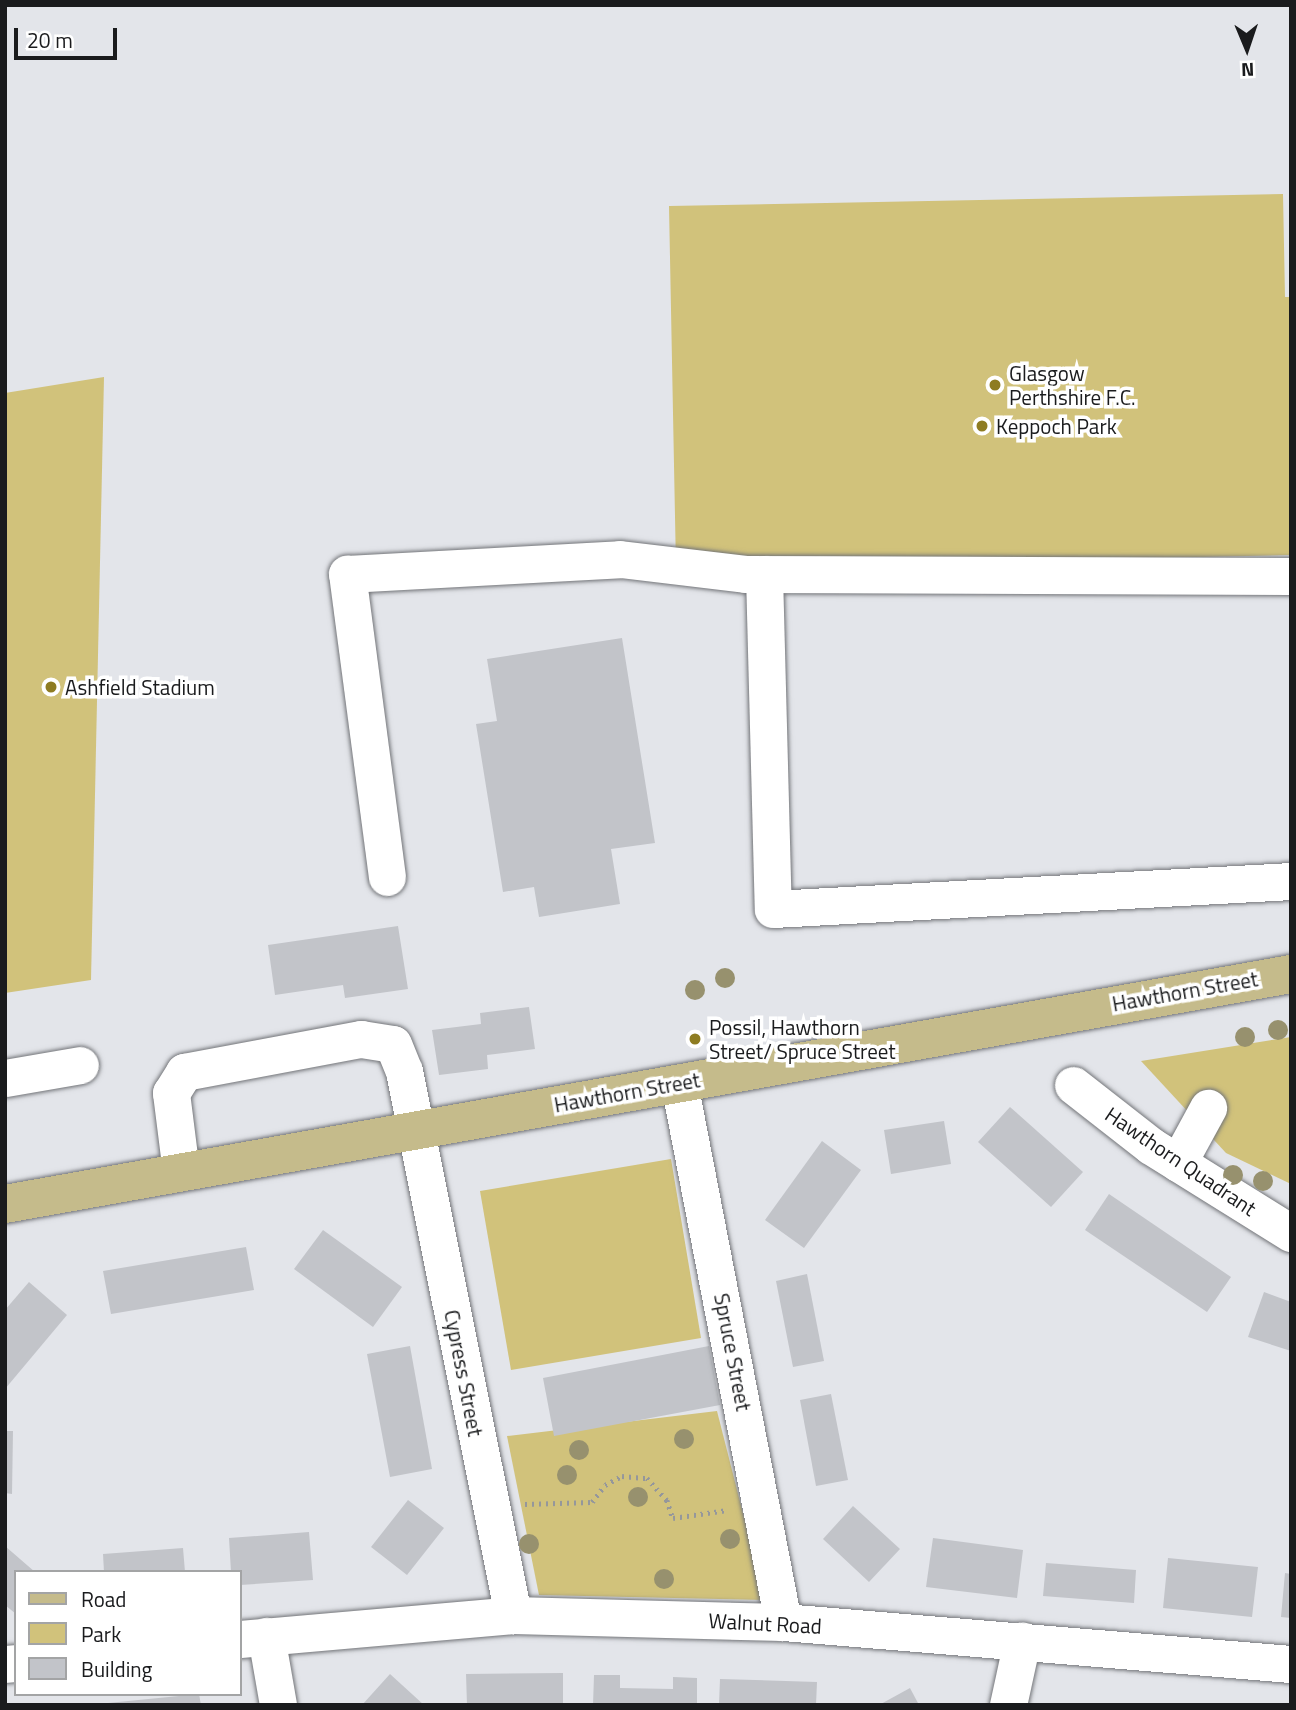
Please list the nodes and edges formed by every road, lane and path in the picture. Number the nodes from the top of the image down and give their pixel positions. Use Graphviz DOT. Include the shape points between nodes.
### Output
graph roads {
  1 [pos="764,574"];
  2 [pos="1291,576"];
  3 [pos="387,877"];
  4 [pos="1291,881"];
  5 [pos="1291,974"];
  6 [pos="80,1065"];
  7 [pos="5,1078"];
  8 [pos="679,1083"];
  9 [pos="1073,1085"];
  10 [pos="1208,1108"];
  11 [pos="415,1131"];
  12 [pos="1178,1163"];
  13 [pos="180,1172"];
  14 [pos="5,1204"];
  15 [pos="1291,1233"];
  16 [pos="763,1504"];
  17 [pos="491,1505"];
  18 [pos="513,1615"];
  19 [pos="783,1622"];
  20 [pos="253,1637"];
  21 [pos="1022,1641"];
  22 [pos="1291,1664"];
  23 [pos="278,1705"];
  24 [pos="1008,1705"];
  1 -- 2 [label="street"];
  1 -- 3 [label="street" via="620,559 346,575"];
  1 -- 4 [label="street" via="774,909"];
  5 -- 8 [label="main road, Hawthorn Street"];
  6 -- 7 [label="street"];
  8 -- 11 [label="main road, Hawthorn Street"];
  8 -- 16 [label="street, Spruce Street"];
  9 -- 12 [label="street, Hawthorn Quadrant"];
  10 -- 12 [label="street"];
  11 -- 13 [label="main road, Hawthorn Street"];
  11 -- 13 [label="street, Cypress Street" via="404,1071 393,1044 372,1038 347,1041 184,1072 171,1093"];
  11 -- 17 [label="street, Cypress Street"];
  12 -- 15 [label="street, Hawthorn Quadrant"];
  13 -- 14 [label="main road, Hawthorn Street"];
  16 -- 17 [label="path" via="673,1518 667,1500 647,1478 622,1476 605,1485 592,1502"];
  16 -- 19 [label="street, Spruce Street"];
  17 -- 18 [label="street, Cypress Street"];
  18 -- 19 [label="street, Walnut Road"];
  18 -- 20 [label="street, Walnut Road"];
  19 -- 21 [label="street, Walnut Road"];
  20 -- 23 [label="street"];
  21 -- 22 [label="street, Walnut Road"];
  21 -- 24 [label="street"];
}
